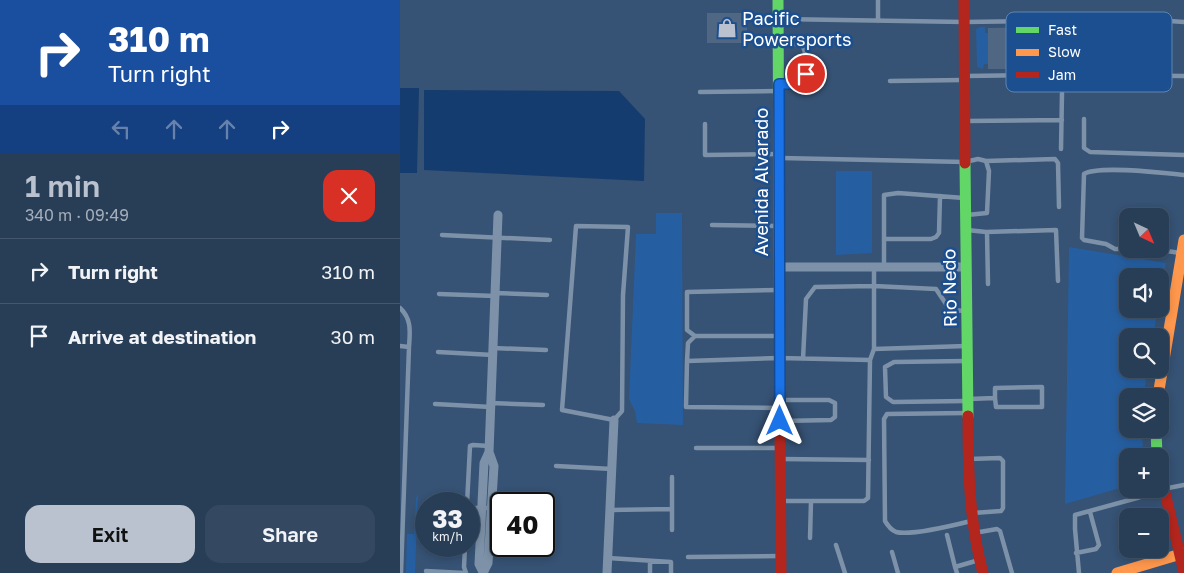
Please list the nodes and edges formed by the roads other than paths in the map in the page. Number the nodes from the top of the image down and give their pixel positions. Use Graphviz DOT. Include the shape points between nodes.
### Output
graph roads {
  1 [pos="778,0"];
  2 [pos="878,0"];
  3 [pos="964,0"];
  4 [pos="778,19"];
  5 [pos="878,21"];
  6 [pos="964,22"];
  7 [pos="1006,22"];
  8 [pos="779,42"];
  9 [pos="1006,76"];
  10 [pos="965,78"];
  11 [pos="890,80"];
  12 [pos="779,88"];
  13 [pos="700,92"];
  14 [pos="1062,93"];
  15 [pos="1084,119"];
  16 [pos="1062,120"];
  17 [pos="965,121"];
  18 [pos="705,124"];
  19 [pos="1061,149"];
  20 [pos="1184,155"];
  21 [pos="779,156"];
  22 [pos="986,161"];
  23 [pos="965,162"];
  24 [pos="1184,175"];
  25 [pos="940,196"];
  26 [pos="966,198"];
  27 [pos="1059,207"];
  28 [pos="498,215"];
  29 [pos="966,215"];
  30 [pos="712,225"];
  31 [pos="779,226"];
  32 [pos="966,230"];
  33 [pos="987,232"];
  34 [pos="442,235"];
  35 [pos="497,238"];
  36 [pos="884,239"];
  37 [pos="550,240"];
  38 [pos="1184,240"];
  39 [pos="1119,249"];
  40 [pos="1169,252"];
  41 [pos="1182,254"];
  42 [pos="779,267"];
  43 [pos="966,267"];
  44 [pos="874,268"];
  45 [pos="884,268"];
  46 [pos="1058,281"];
  47 [pos="988,284"];
  48 [pos="874,286"];
  49 [pos="779,290"];
  50 [pos="439,294"];
  51 [pos="495,295"];
  52 [pos="547,295"];
  53 [pos="400,308"];
  54 [pos="967,311"];
  55 [pos="695,336"];
  56 [pos="779,336"];
  57 [pos="400,346"];
  58 [pos="409,346"];
  59 [pos="968,346"];
  60 [pos="874,349"];
  61 [pos="546,350"];
  62 [pos="438,352"];
  63 [pos="493,352"];
  64 [pos="780,358"];
  65 [pos="803,358"];
  66 [pos="870,360"];
  67 [pos="686,361"];
  68 [pos="968,361"];
  69 [pos="1159,388"];
  70 [pos="995,398"];
  71 [pos="435,404"];
  72 [pos="780,404"];
  73 [pos="968,404"];
  74 [pos="491,405"];
  75 [pos="543,405"];
  76 [pos="614,420"];
  77 [pos="780,421"];
  78 [pos="696,448"];
  79 [pos="489,449"];
  80 [pos="780,453"];
  81 [pos="968,459"];
  82 [pos="869,460"];
  83 [pos="556,466"];
  84 [pos="612,469"];
  85 [pos="672,477"];
  86 [pos="1184,485"];
  87 [pos="1169,488"];
  88 [pos="468,492"];
  89 [pos="493,492"];
  90 [pos="1137,498"];
  91 [pos="1166,498"];
  92 [pos="780,501"];
  93 [pos="811,501"];
  94 [pos="481,508"];
  95 [pos="490,508"];
  96 [pos="672,509"];
  97 [pos="610,510"];
  98 [pos="1090,512"];
  99 [pos="972,522"];
  100 [pos="672,530"];
  101 [pos="947,535"];
  102 [pos="490,536"];
  103 [pos="810,538"];
  104 [pos="836,545"];
  105 [pos="892,552"];
  106 [pos="1076,553"];
  107 [pos="1182,553"];
  108 [pos="781,556"];
  109 [pos="464,557"];
  110 [pos="688,557"];
  111 [pos="608,558"];
  112 [pos="979,560"];
  113 [pos="401,561"];
  114 [pos="650,561"];
  115 [pos="955,567"];
  116 [pos="426,571"];
  117 [pos="483,572"];
  118 [pos="1184,572"];
  119 [pos="401,573"];
  120 [pos="465,573"];
  121 [pos="608,573"];
  122 [pos="650,573"];
  123 [pos="671,573"];
  124 [pos="781,573"];
  125 [pos="845,573"];
  126 [pos="898,573"];
  127 [pos="957,573"];
  128 [pos="983,573"];
  129 [pos="1012,573"];
  130 [pos="1079,573"];
  131 [pos="1117,573"];
  1 -- 4 [label="street, Avenida Alvarado"];
  2 -- 5 [label="lane"];
  3 -- 6 [label="street, Rio Nedo"];
  4 -- 5 [label="lane"];
  4 -- 8 [label="street, Avenida Alvarado"];
  5 -- 6 [label="lane"];
  6 -- 7 [label="lane"];
  6 -- 10 [label="street, Rio Nedo"];
  8 -- 12 [label="street, Avenida Alvarado"];
  8 -- 12 [label="lane" via="802,45 806,74 798,84"];
  9 -- 10 [label="lane"];
  10 -- 11 [label="lane"];
  10 -- 17 [label="street, Rio Nedo"];
  12 -- 13 [label="lane"];
  12 -- 21 [label="street, Avenida Alvarado"];
  14 -- 16 [label="lane"];
  15 -- 20 [label="lane" via="1084,148 1090,152"];
  16 -- 17 [label="lane"];
  16 -- 19 [label="lane"];
  17 -- 23 [label="street, Rio Nedo"];
  18 -- 21 [label="lane" via="705,155"];
  21 -- 23 [label="lane"];
  21 -- 31 [label="street, Avenida Alvarado"];
  22 -- 23 [label="lane"];
  22 -- 27 [label="lane" via="1055,159 1058,163"];
  22 -- 29 [label="lane" via="989,170 987,213"];
  23 -- 26 [label="street, Rio Nedo"];
  24 -- 39 [label="lane" via="1118,170 1088,171 1084,174 1082,238"];
  25 -- 26 [label="lane"];
  25 -- 36 [label="lane" via="939,232 936,237"];
  25 -- 36 [label="lane" via="884,195"];
  26 -- 29 [label="street, Rio Nedo"];
  28 -- 35 [label="street"];
  29 -- 32 [label="street, Rio Nedo"];
  30 -- 31 [label="lane"];
  31 -- 42 [label="street, Avenida Alvarado"];
  32 -- 33 [label="lane"];
  32 -- 43 [label="street, Rio Nedo"];
  33 -- 46 [label="lane" via="1056,230"];
  33 -- 47 [label="lane"];
  34 -- 35 [label="lane"];
  35 -- 37 [label="lane"];
  35 -- 51 [label="street"];
  36 -- 45 [label="lane"];
  38 -- 41 [label="street"];
  40 -- 41 [label="lane"];
  41 -- 69 [label="street"];
  42 -- 44 [label="street"];
  42 -- 49 [label="street, Avenida Alvarado"];
  43 -- 45 [label="street"];
  43 -- 54 [label="street, Rio Nedo"];
  44 -- 45 [label="street"];
  44 -- 48 [label="lane"];
  48 -- 54 [label="lane" via="936,290 950,310"];
  48 -- 60 [label="lane"];
  48 -- 65 [label="lane" via="814,287 806,299"];
  49 -- 55 [label="lane" via="687,292 687,330"];
  49 -- 56 [label="street, Avenida Alvarado"];
  50 -- 51 [label="lane"];
  51 -- 52 [label="lane"];
  51 -- 63 [label="street"];
  53 -- 58 [label="lane" via="410,324"];
  54 -- 59 [label="street, Rio Nedo"];
  55 -- 56 [label="lane"];
  55 -- 67 [label="lane" via="688,343"];
  56 -- 64 [label="street, Avenida Alvarado"];
  57 -- 58 [label="lane"];
  58 -- 113 [label="lane"];
  59 -- 60 [label="lane"];
  59 -- 68 [label="street, Rio Nedo"];
  60 -- 66 [label="lane"];
  61 -- 63 [label="lane"];
  62 -- 63 [label="lane"];
  63 -- 74 [label="street"];
  64 -- 65 [label="lane"];
  64 -- 67 [label="lane"];
  64 -- 72 [label="street, Avenida Alvarado"];
  65 -- 66 [label="lane"];
  66 -- 82 [label="lane"];
  67 -- 72 [label="lane" via="686,407"];
  68 -- 73 [label="street, Rio Nedo"];
  68 -- 73 [label="lane" via="894,362 885,367 886,397 893,402"];
  70 -- 70 [label="lane" via="995,388 1042,387 1042,407 996,407"];
  70 -- 73 [label="lane"];
  71 -- 74 [label="lane"];
  72 -- 77 [label="street, Avenida Alvarado"];
  72 -- 77 [label="lane" via="829,400 835,403 836,414 831,420"];
  73 -- 81 [label="street, Rio Nedo"];
  73 -- 99 [label="lane" via="887,414 884,419 885,521 889,528 901,533"];
  74 -- 75 [label="lane"];
  74 -- 79 [label="street"];
  76 -- 76 [label="lane" via="562,410 576,226 628,227 623,295 622,411"];
  76 -- 84 [label="street"];
  77 -- 80 [label="street, Avenida Alvarado"];
  78 -- 80 [label="lane"];
  79 -- 88 [label="lane" via="470,446"];
  79 -- 89 [label="street" via="494,466"];
  79 -- 94 [label="street" via="484,463"];
  80 -- 82 [label="lane"];
  80 -- 92 [label="street, Avenida Alvarado"];
  81 -- 99 [label="street, Rio Nedo"];
  81 -- 99 [label="lane" via="1000,458 1003,461 1003,508"];
  82 -- 93 [label="lane" via="869,496 864,501"];
  83 -- 84 [label="lane"];
  84 -- 97 [label="street"];
  85 -- 96 [label="lane"];
  86 -- 87 [label="lane"];
  90 -- 98 [label="lane"];
  91 -- 107 [label="street"];
  92 -- 93 [label="lane"];
  92 -- 108 [label="street, Avenida Alvarado"];
  93 -- 103 [label="lane"];
  94 -- 95 [label="lane"];
  94 -- 117 [label="street" via="479,564"];
  96 -- 97 [label="lane"];
  96 -- 100 [label="lane"];
  97 -- 111 [label="street"];
  98 -- 106 [label="lane" via="1075,515"];
  98 -- 106 [label="lane" via="1099,545 1096,549"];
  99 -- 112 [label="street, Rio Nedo"];
  99 -- 129 [label="lane" via="1000,531"];
  101 -- 115 [label="lane"];
  102 -- 117 [label="street" via="488,563"];
  104 -- 125 [label="lane"];
  105 -- 126 [label="lane"];
  106 -- 130 [label="lane"];
  107 -- 118 [label="street"];
  107 -- 131 [label="street"];
  108 -- 110 [label="lane"];
  108 -- 124 [label="street, Avenida Alvarado"];
  109 -- 120 [label="lane"];
  111 -- 114 [label="lane"];
  111 -- 121 [label="street"];
  112 -- 115 [label="lane"];
  112 -- 128 [label="street, Rio Nedo"];
  113 -- 119 [label="lane"];
  114 -- 122 [label="lane"];
  114 -- 123 [label="lane" via="671,562"];
  115 -- 127 [label="lane"];
  116 -- 120 [label="lane"];
}
